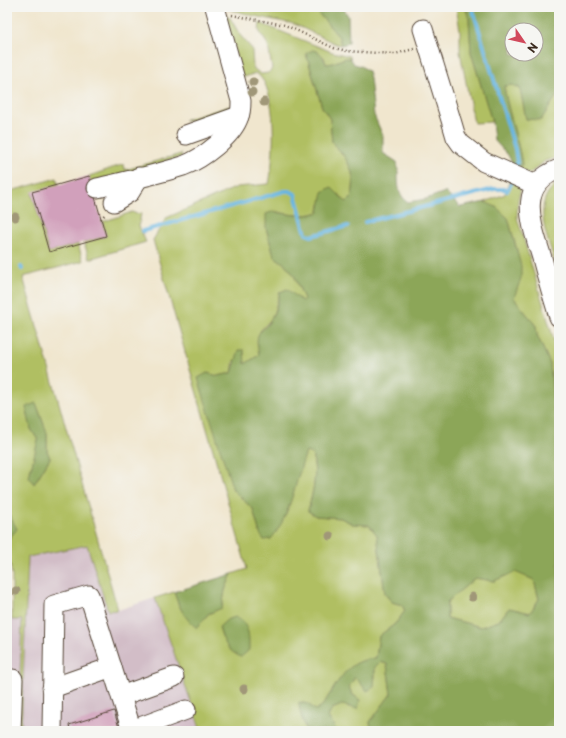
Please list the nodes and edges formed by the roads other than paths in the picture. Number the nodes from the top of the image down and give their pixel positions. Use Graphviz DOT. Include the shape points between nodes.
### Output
graph roads {
  1 [pos="221,10"];
  2 [pos="426,37"];
  3 [pos="239,116"];
  4 [pos="186,135"];
  5 [pos="559,169"];
  6 [pos="139,177"];
  7 [pos="536,185"];
  8 [pos="97,188"];
  9 [pos="114,202"];
  10 [pos="559,317"];
  11 [pos="112,667"];
  12 [pos="174,677"];
  13 [pos="7,679"];
  14 [pos="52,688"];
  15 [pos="121,696"];
  16 [pos="186,710"];
  17 [pos="11,731"];
  18 [pos="52,731"];
  19 [pos="132,731"];
  1 -- 3 [label="street" via="241,101"];
  2 -- 7 [label="street" via="456,137 461,144 484,162"];
  3 -- 4 [label="street"];
  3 -- 6 [label="street" via="225,137 194,160 184,166"];
  5 -- 7 [label="street" via="545,176"];
  6 -- 8 [label="street"];
  6 -- 9 [label="street" via="130,192"];
  7 -- 10 [label="street" via="530,203 531,220"];
  11 -- 14 [label="street"];
  11 -- 14 [label="street" via="89,594 54,605"];
  11 -- 15 [label="street"];
  12 -- 15 [label="street"];
  13 -- 17 [label="street" via="13,679"];
  14 -- 18 [label="street"];
  15 -- 19 [label="street"];
  16 -- 19 [label="street"];
}
